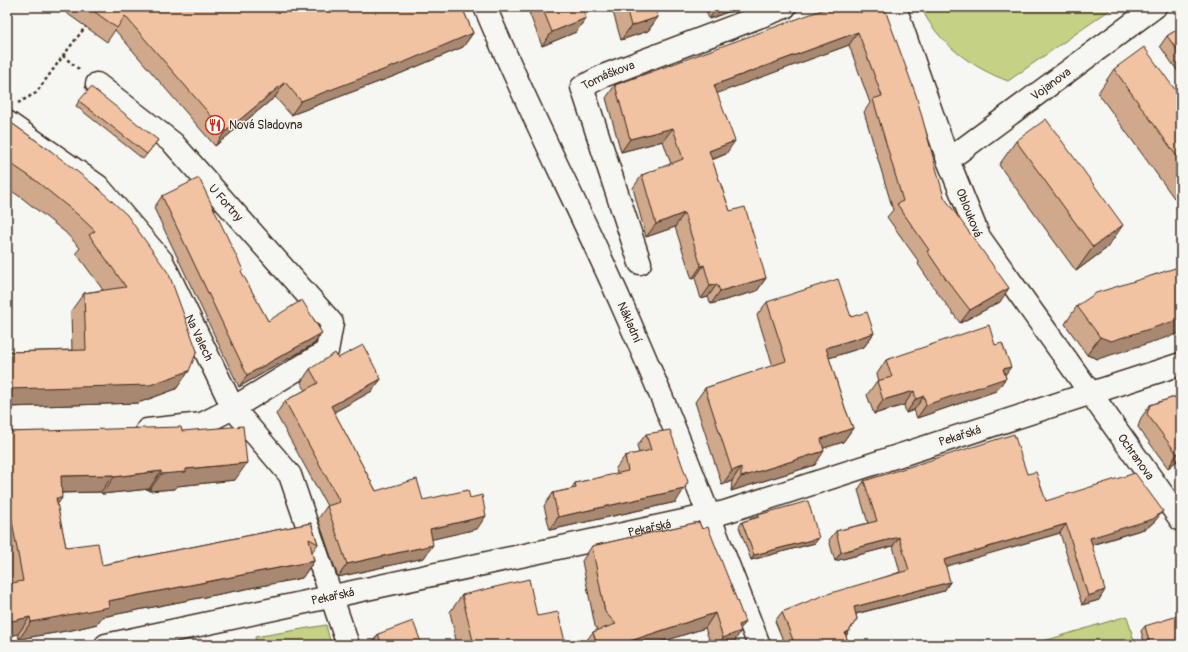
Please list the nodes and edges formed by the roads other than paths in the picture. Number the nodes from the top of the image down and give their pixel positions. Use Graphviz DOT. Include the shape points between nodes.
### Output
graph roads {
  1 [pos="485,7"];
  2 [pos="785,7"];
  3 [pos="895,7"];
  4 [pos="1155,7"];
  5 [pos="98,84"];
  6 [pos="10,114"];
  7 [pos="948,160"];
  8 [pos="640,263"];
  9 [pos="1181,364"];
  10 [pos="1092,393"];
  11 [pos="233,408"];
  12 [pos="126,431"];
  13 [pos="709,516"];
  14 [pos="1181,520"];
  15 [pos="331,598"];
  16 [pos="139,642"];
  17 [pos="106,645"];
  18 [pos="348,645"];
  19 [pos="760,645"];
  1 -- 13 [label="street, Nákladní" via="538,127 622,304"];
  2 -- 8 [label="street, Tomáškova" via="582,86"];
  3 -- 7 [label="street, Oblouková"];
  4 -- 7 [label="street, Vojanova"];
  5 -- 11 [label="street, U Fortny" via="173,143 332,323 327,351"];
  6 -- 11 [label="street, Na Valech" via="98,186 162,261"];
  7 -- 10 [label="street, Oblouková" via="979,237"];
  9 -- 10 [label="street, Pekařská"];
  10 -- 13 [label="street, Pekařská"];
  10 -- 14 [label="street, Ochranova"];
  11 -- 12 [label="street" via="202,424"];
  11 -- 15 [label="street, Na Valech" via="290,475"];
  13 -- 15 [label="street, Pekařská"];
  13 -- 19 [label="street, Nákladní"];
  15 -- 16 [label="street, Pekařská"];
  15 -- 18 [label="street, Na Valech"];
  16 -- 17 [label="street, Pekařská"];
}
